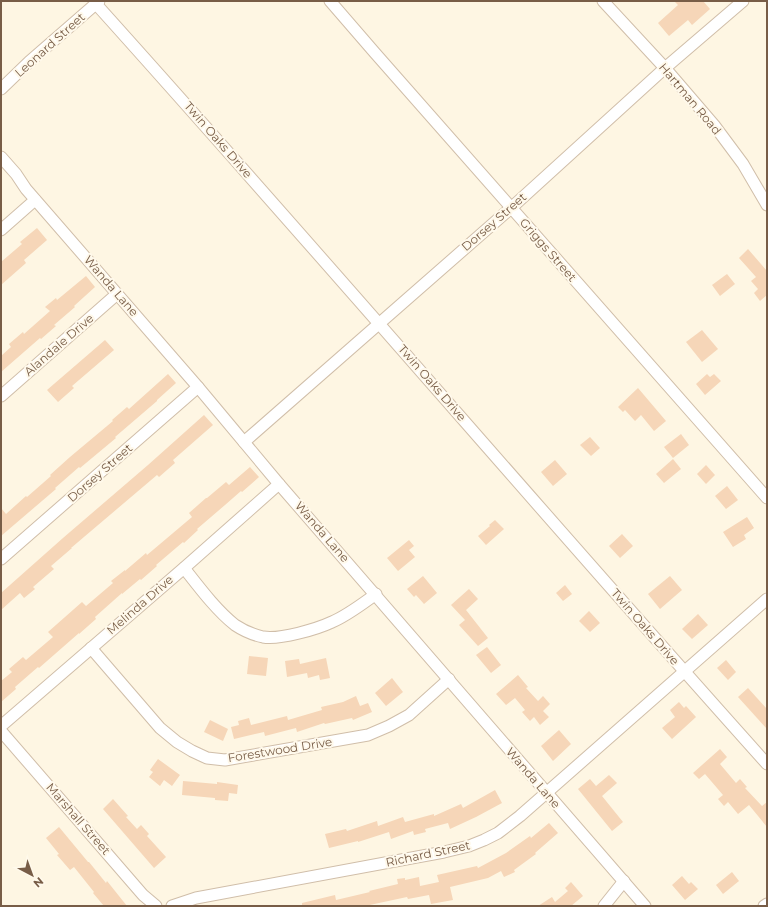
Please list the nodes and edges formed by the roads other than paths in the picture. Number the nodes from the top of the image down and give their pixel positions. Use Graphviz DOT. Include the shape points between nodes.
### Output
graph roads {
  1 [pos="330,1"];
  2 [pos="604,1"];
  3 [pos="743,1"];
  4 [pos="98,2"];
  5 [pos="665,68"];
  6 [pos="1,89"];
  7 [pos="1,156"];
  8 [pos="35,200"];
  9 [pos="767,204"];
  10 [pos="511,208"];
  11 [pos="1,230"];
  12 [pos="117,294"];
  13 [pos="379,323"];
  14 [pos="198,387"];
  15 [pos="1,396"];
  16 [pos="244,442"];
  17 [pos="279,484"];
  18 [pos="767,498"];
  19 [pos="1,559"];
  20 [pos="184,568"];
  21 [pos="376,594"];
  22 [pos="767,599"];
  23 [pos="91,648"];
  24 [pos="684,672"];
  25 [pos="449,679"];
  26 [pos="1,726"];
  27 [pos="1,731"];
  28 [pos="767,764"];
  29 [pos="547,793"];
  30 [pos="624,881"];
  31 [pos="767,904"];
  32 [pos="156,906"];
  33 [pos="172,906"];
  34 [pos="604,906"];
  35 [pos="645,906"];
  36 [pos="764,906"];
  1 -- 10 [label="street, Griggs Street"];
  2 -- 5 [label="street, Hartman Road"];
  3 -- 5 [label="street, Dorsey Street"];
  4 -- 6 [label="street, Leonard Street"];
  4 -- 13 [label="street, Twin Oaks Drive"];
  5 -- 9 [label="street, Hartman Road" via="735,153"];
  5 -- 10 [label="street, Dorsey Street"];
  7 -- 8 [label="street, Wanda Lane"];
  8 -- 11 [label="street"];
  8 -- 12 [label="street, Wanda Lane"];
  10 -- 13 [label="street, Dorsey Street"];
  10 -- 18 [label="street, Griggs Street"];
  12 -- 14 [label="street, Wanda Lane"];
  12 -- 15 [label="street, Alandale Drive"];
  13 -- 16 [label="street, Dorsey Street"];
  13 -- 24 [label="street, Twin Oaks Drive"];
  14 -- 16 [label="street, Wanda Lane"];
  14 -- 19 [label="street, Dorsey Street"];
  16 -- 17 [label="street, Wanda Lane"];
  17 -- 20 [label="street, Melinda Drive"];
  17 -- 21 [label="street, Wanda Lane"];
  20 -- 21 [label="street" via="236,625 249,633 265,637 280,637 332,622"];
  20 -- 23 [label="street, Melinda Drive"];
  21 -- 25 [label="street, Wanda Lane"];
  22 -- 24 [label="street, Richard Street"];
  23 -- 25 [label="street, Forestwood Drive" via="160,728 192,751 207,758 225,760 368,735 409,715"];
  23 -- 26 [label="street, Melinda Drive"];
  24 -- 28 [label="street, Twin Oaks Drive"];
  24 -- 29 [label="street, Richard Street"];
  25 -- 29 [label="street, Wanda Lane"];
  27 -- 32 [label="street, Marshall Street"];
  29 -- 30 [label="street, Wanda Lane"];
  29 -- 33 [label="street, Richard Street" via="498,833 469,846 196,898"];
  30 -- 34 [label="street"];
  30 -- 35 [label="street, Wanda Lane"];
  31 -- 36 [label="street"];
}
